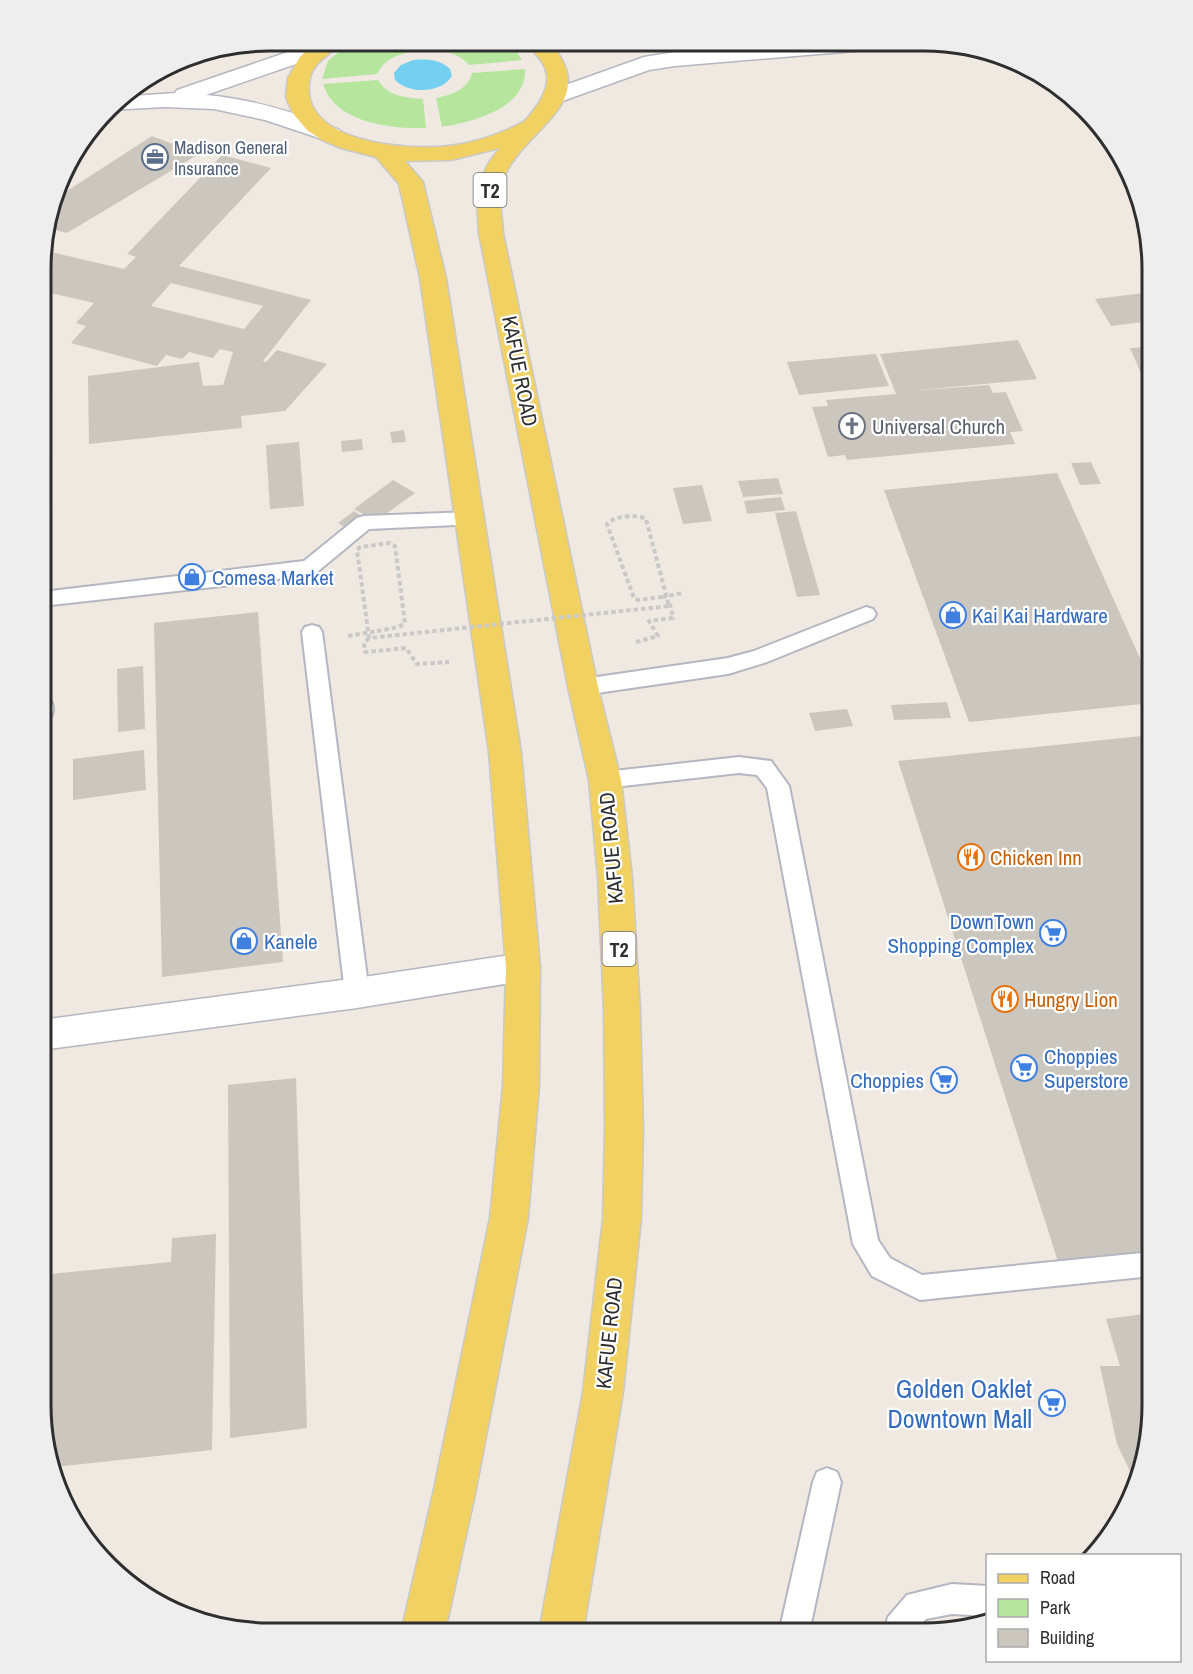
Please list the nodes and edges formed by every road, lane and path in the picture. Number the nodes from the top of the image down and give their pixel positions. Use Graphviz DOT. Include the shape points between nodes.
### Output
graph roads {
  1 [pos="306,51"];
  2 [pos="316,51"];
  3 [pos="546,51"];
  4 [pos="764,51"];
  5 [pos="556,96"];
  6 [pos="172,99"];
  7 [pos="128,103"];
  8 [pos="535,123"];
  9 [pos="331,135"];
  10 [pos="384,152"];
  11 [pos="471,519"];
  12 [pos="683,593"];
  13 [pos="662,597"];
  14 [pos="51,598"];
  15 [pos="670,604"];
  16 [pos="866,614"];
  17 [pos="312,632"];
  18 [pos="348,636"];
  19 [pos="369,638"];
  20 [pos="636,642"];
  21 [pos="449,662"];
  22 [pos="583,687"];
  23 [pos="604,780"];
  24 [pos="523,967"];
  25 [pos="357,993"];
  26 [pos="51,1034"];
  27 [pos="1142,1265"];
  28 [pos="826,1482"];
  29 [pos="986,1600"];
  30 [pos="425,1623"];
  31 [pos="563,1623"];
  32 [pos="796,1623"];
  33 [pos="903,1623"];
  1 -- 6 [label="main road"];
  2 -- 9 [label="main road" via="301,74 298,93 302,112"];
  3 -- 5 [label="main road" via="558,70"];
  4 -- 5 [label="main road" via="645,64"];
  5 -- 8 [label="main road, KAFUE ROAD"];
  6 -- 7 [label="main road"];
  6 -- 9 [label="main road" via="255,109"];
  8 -- 10 [label="main road" via="504,139 467,150 423,155"];
  8 -- 22 [label="main road, KAFUE ROAD / T2" via="494,174 489,193 491,233"];
  9 -- 10 [label="main road"];
  10 -- 11 [label="main road" via="411,182 433,278"];
  11 -- 14 [label="lane" via="364,523 310,567"];
  11 -- 24 [label="main road" via="506,752"];
  12 -- 13 [label="path"];
  13 -- 15 [label="path, bridge" via="634,598 608,524 610,519 646,519"];
  15 -- 19 [label="path, bridge" via="665,608"];
  15 -- 20 [label="path" via="673,618 649,621 658,636"];
  16 -- 22 [label="lane" via="728,666"];
  17 -- 25 [label="lane"];
  18 -- 19 [label="path, bridge" via="377,631 399,627 405,623 393,544 357,550"];
  19 -- 21 [label="path" via="364,643 365,652 406,648 417,664"];
  22 -- 23 [label="main road, KAFUE ROAD / T2"];
  23 -- 27 [label="lane" via="739,765 763,767 778,786 866,1244 881,1267 920,1288"];
  23 -- 31 [label="main road, KAFUE ROAD / T2" via="615,877 622,1010 622,1219 603,1392"];
  24 -- 25 [label="main road"];
  24 -- 30 [label="main road" via="521,1086 509,1218"];
  25 -- 26 [label="main road"];
  28 -- 32 [label="lane"];
  29 -- 33 [label="lane" via="952,1599 918,1606"];
}
